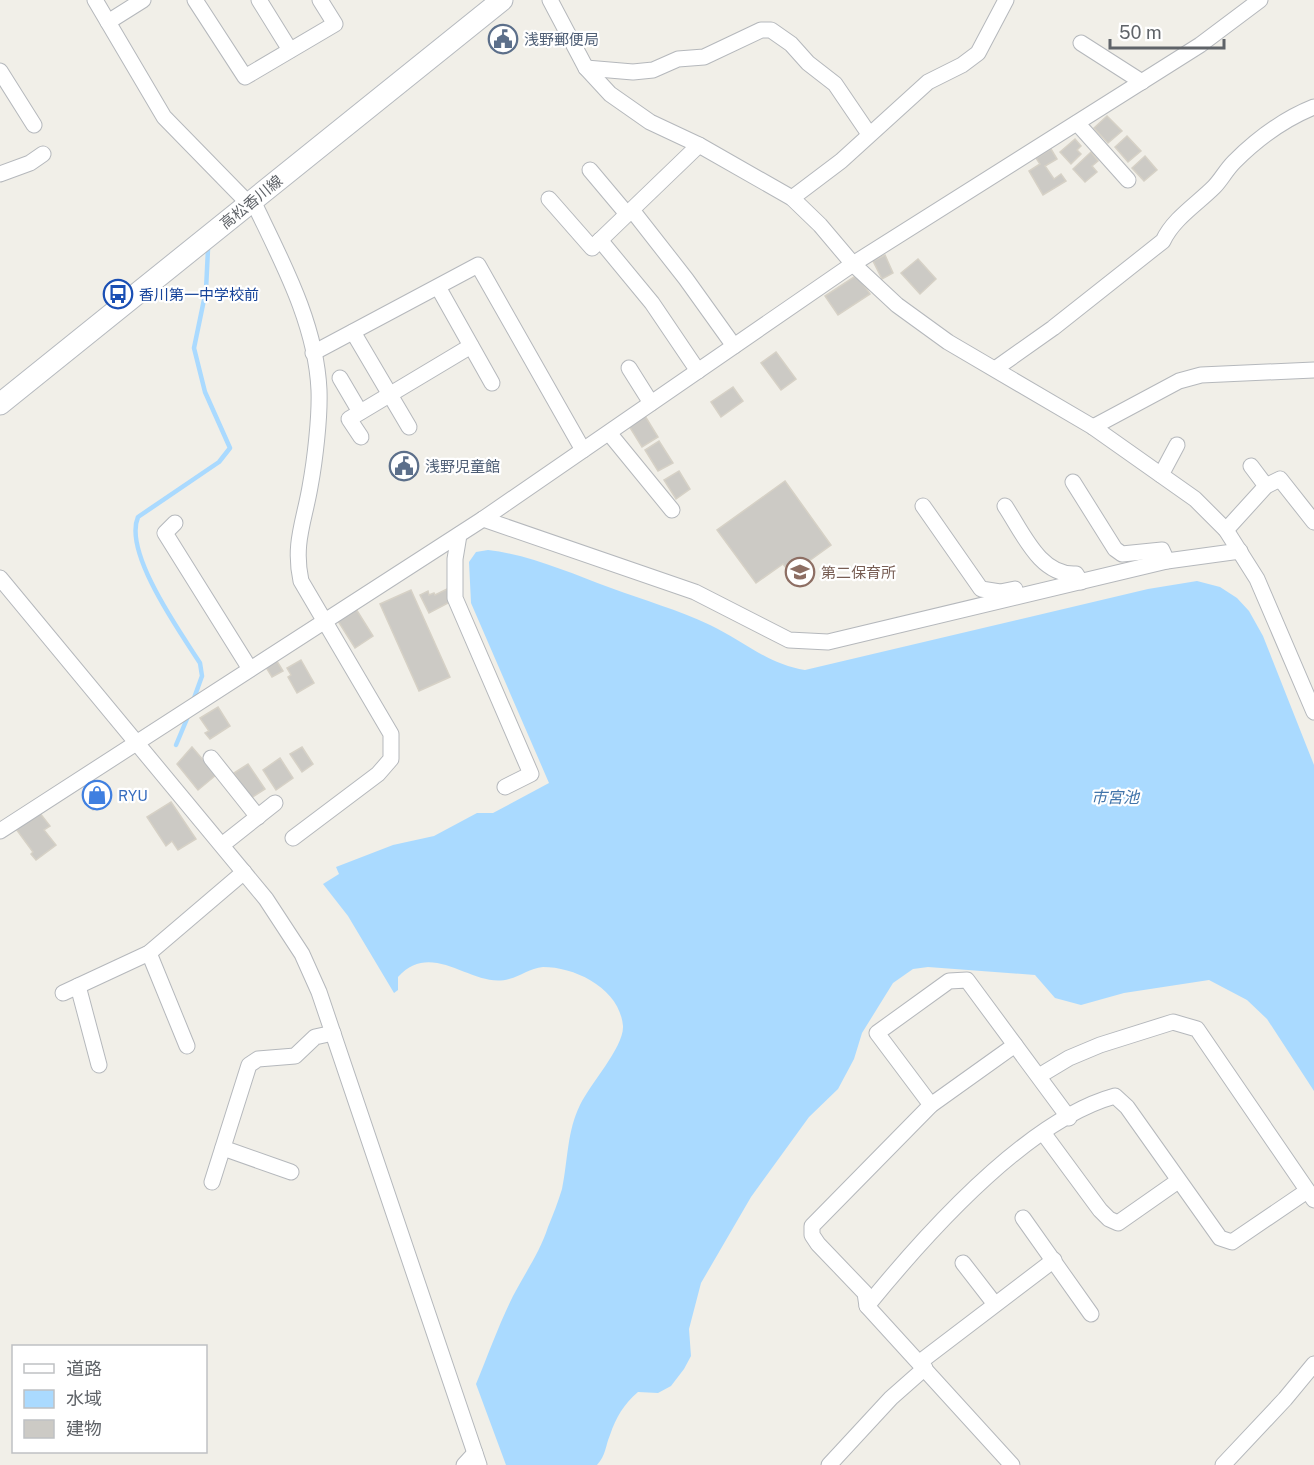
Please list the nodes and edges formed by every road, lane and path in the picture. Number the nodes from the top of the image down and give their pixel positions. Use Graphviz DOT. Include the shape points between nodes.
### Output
graph roads {
  1 [pos="95,0"];
  2 [pos="143,0"];
  3 [pos="195,0"];
  4 [pos="259,0"];
  5 [pos="320,0"];
  6 [pos="501,0"];
  7 [pos="550,0"];
  8 [pos="1006,0"];
  9 [pos="1260,0"];
  10 [pos="108,22"];
  11 [pos="1081,43"];
  12 [pos="290,50"];
  13 [pos="586,68"];
  14 [pos="0,71"];
  15 [pos="1142,82"];
  16 [pos="1314,107"];
  17 [pos="1077,123"];
  18 [pos="34,125"];
  19 [pos="869,134"];
  20 [pos="699,145"];
  21 [pos="44,154"];
  22 [pos="590,170"];
  23 [pos="0,174"];
  24 [pos="1128,180"];
  25 [pos="792,198"];
  26 [pos="549,199"];
  27 [pos="251,202"];
  28 [pos="630,212"];
  29 [pos="600,240"];
  30 [pos="853,264"];
  31 [pos="438,287"];
  32 [pos="353,332"];
  33 [pos="471,346"];
  34 [pos="734,346"];
  35 [pos="313,353"];
  36 [pos="629,368"];
  37 [pos="995,369"];
  38 [pos="1314,370"];
  39 [pos="698,371"];
  40 [pos="340,378"];
  41 [pos="492,383"];
  42 [pos="389,394"];
  43 [pos="651,403"];
  44 [pos="0,404"];
  45 [pos="360,412"];
  46 [pos="409,428"];
  47 [pos="1093,428"];
  48 [pos="609,433"];
  49 [pos="361,437"];
  50 [pos="1177,445"];
  51 [pos="584,450"];
  52 [pos="1251,466"];
  53 [pos="1161,476"];
  54 [pos="1073,482"];
  55 [pos="1266,486"];
  56 [pos="1005,506"];
  57 [pos="922,507"];
  58 [pos="672,510"];
  59 [pos="483,519"];
  60 [pos="1314,522"];
  61 [pos="175,523"];
  62 [pos="1226,531"];
  63 [pos="459,535"];
  64 [pos="1240,551"];
  65 [pos="1167,561"];
  66 [pos="0,578"];
  67 [pos="1082,582"];
  68 [pos="1021,596"];
  69 [pos="324,622"];
  70 [pos="250,669"];
  71 [pos="1314,712"];
  72 [pos="135,743"];
  73 [pos="211,758"];
  74 [pos="506,787"];
  75 [pos="275,803"];
  76 [pos="258,817"];
  77 [pos="0,831"];
  78 [pos="293,838"];
  79 [pos="222,845"];
  80 [pos="244,872"];
  81 [pos="148,953"];
  82 [pos="78,986"];
  83 [pos="63,993"];
  84 [pos="333,1033"];
  85 [pos="1015,1045"];
  86 [pos="187,1046"];
  87 [pos="99,1065"];
  88 [pos="1039,1076"];
  89 [pos="931,1105"];
  90 [pos="1068,1118"];
  91 [pos="1044,1134"];
  92 [pos="223,1148"];
  93 [pos="291,1172"];
  94 [pos="1178,1181"];
  95 [pos="212,1182"];
  96 [pos="1311,1195"];
  97 [pos="1023,1218"];
  98 [pos="1053,1260"];
  99 [pos="963,1263"];
  100 [pos="994,1304"];
  101 [pos="867,1306"];
  102 [pos="1091,1314"];
  103 [pos="1314,1364"];
  104 [pos="923,1365"];
  105 [pos="477,1459"];
  106 [pos="464,1465"];
  107 [pos="829,1465"];
  108 [pos="1012,1465"];
  109 [pos="1223,1465"];
  1 -- 10 [label="street"];
  2 -- 10 [label="street"];
  3 -- 12 [label="street" via="245,77"];
  4 -- 12 [label="street"];
  5 -- 12 [label="street" via="336,24"];
  6 -- 27 [label="main road, 高松香川線"];
  7 -- 13 [label="street"];
  8 -- 19 [label="street" via="978,53 928,82"];
  9 -- 15 [label="street"];
  10 -- 27 [label="street" via="164,117"];
  11 -- 15 [label="street"];
  13 -- 19 [label="street" via="653,70 678,59 711,55 761,30 771,30 835,84"];
  13 -- 20 [label="street" via="610,94 650,122"];
  14 -- 18 [label="street"];
  15 -- 17 [label="street"];
  16 -- 37 [label="street" via="1278,125 1251,146 1168,230 1163,241"];
  17 -- 24 [label="street"];
  17 -- 30 [label="street"];
  19 -- 25 [label="street"];
  20 -- 25 [label="street"];
  20 -- 28 [label="street"];
  21 -- 23 [label="street"];
  22 -- 28 [label="street"];
  25 -- 30 [label="street"];
  26 -- 29 [label="street" via="592,248"];
  27 -- 35 [label="street" via="298,298"];
  27 -- 44 [label="main road, 高松香川線"];
  28 -- 29 [label="street"];
  28 -- 34 [label="street" via="686,279"];
  29 -- 39 [label="street" via="652,303"];
  30 -- 34 [label="street"];
  30 -- 37 [label="street" via="897,305 948,342"];
  31 -- 32 [label="street"];
  31 -- 33 [label="street"];
  31 -- 51 [label="street" via="478,265"];
  32 -- 35 [label="street"];
  32 -- 42 [label="street"];
  33 -- 41 [label="street"];
  33 -- 42 [label="street"];
  34 -- 39 [label="street"];
  35 -- 69 [label="street" via="319,391 310,486 297,560 302,581"];
  36 -- 43 [label="street"];
  37 -- 47 [label="street"];
  38 -- 47 [label="street" via="1201,375 1179,381"];
  39 -- 43 [label="street"];
  40 -- 45 [label="street"];
  42 -- 45 [label="street"];
  42 -- 46 [label="street"];
  43 -- 48 [label="street"];
  45 -- 49 [label="street" via="349,420"];
  47 -- 53 [label="street"];
  48 -- 51 [label="street"];
  48 -- 58 [label="street"];
  50 -- 53 [label="street"];
  51 -- 59 [label="street"];
  52 -- 55 [label="street"];
  53 -- 62 [label="street" via="1195,499"];
  54 -- 65 [label="street" via="1115,549 1122,554 1162,550"];
  55 -- 60 [label="street" via="1280,478"];
  55 -- 62 [label="street"];
  56 -- 67 [label="street" via="1046,566 1062,575 1076,574"];
  57 -- 68 [label="street" via="981,588 1000,592 1015,589"];
  59 -- 63 [label="street"];
  59 -- 68 [label="street" via="695,592 789,640 828,642"];
  61 -- 70 [label="street" via="165,533"];
  62 -- 64 [label="street"];
  63 -- 69 [label="street"];
  63 -- 74 [label="street" via="454,559 455,598 531,774"];
  64 -- 65 [label="street"];
  64 -- 71 [label="street" via="1269,606"];
  65 -- 67 [label="street"];
  66 -- 72 [label="street"];
  67 -- 68 [label="street"];
  69 -- 70 [label="street"];
  69 -- 78 [label="street" via="391,734 391,759 378,774"];
  70 -- 72 [label="street"];
  72 -- 77 [label="street"];
  72 -- 79 [label="street"];
  73 -- 76 [label="street"];
  75 -- 76 [label="street"];
  76 -- 79 [label="street"];
  79 -- 80 [label="street"];
  80 -- 81 [label="street"];
  80 -- 84 [label="street" via="302,954"];
  81 -- 82 [label="street"];
  81 -- 86 [label="street"];
  82 -- 83 [label="street"];
  82 -- 87 [label="street"];
  84 -- 92 [label="street" via="315,1036 295,1056 258,1059 249,1065"];
  84 -- 105 [label="street"];
  85 -- 88 [label="street"];
  85 -- 89 [label="street"];
  85 -- 89 [label="street" via="967,980 949,981 877,1033"];
  88 -- 90 [label="street"];
  88 -- 96 [label="street" via="1100,1045 1173,1022 1197,1029"];
  89 -- 101 [label="street" via="812,1226 818,1244 865,1293"];
  90 -- 91 [label="street"];
  90 -- 94 [label="street" via="1095,1101 1115,1096 1127,1107"];
  91 -- 94 [label="street" via="1109,1219 1118,1222"];
  91 -- 101 [label="street" via="970,1192"];
  92 -- 93 [label="street"];
  92 -- 95 [label="street"];
  94 -- 96 [label="street" via="1220,1238 1232,1242"];
  97 -- 98 [label="street"];
  98 -- 100 [label="street"];
  98 -- 102 [label="street"];
  99 -- 100 [label="street"];
  100 -- 104 [label="street"];
  101 -- 104 [label="street"];
  103 -- 109 [label="street"];
  104 -- 107 [label="street"];
  104 -- 108 [label="street"];
  105 -- 106 [label="street"];
}
